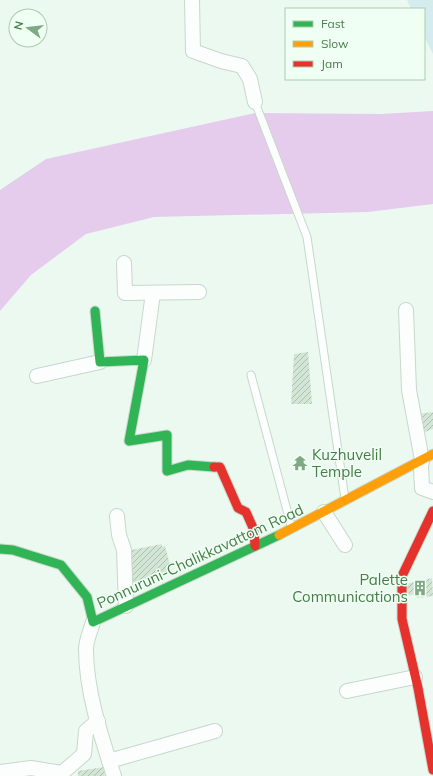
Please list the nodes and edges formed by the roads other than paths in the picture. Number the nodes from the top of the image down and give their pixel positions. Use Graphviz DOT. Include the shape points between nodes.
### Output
graph roads {
  1 [pos="192,0"];
  2 [pos="255,102"];
  3 [pos="124,263"];
  4 [pos="199,292"];
  5 [pos="152,293"];
  6 [pos="406,310"];
  7 [pos="95,311"];
  8 [pos="144,360"];
  9 [pos="100,362"];
  10 [pos="251,375"];
  11 [pos="37,376"];
  12 [pos="428,457"];
  13 [pos="433,492"];
  14 [pos="346,501"];
  15 [pos="433,511"];
  16 [pos="324,512"];
  17 [pos="117,516"];
  18 [pos="292,529"];
  19 [pos="345,545"];
  20 [pos="255,546"];
  21 [pos="0,549"];
  22 [pos="126,606"];
  23 [pos="94,622"];
  24 [pos="415,677"];
  25 [pos="346,691"];
  26 [pos="98,721"];
  27 [pos="215,731"];
  28 [pos="109,760"];
  29 [pos="433,770"];
  30 [pos="0,772"];
  31 [pos="114,776"];
  1 -- 2 [label="street" via="193,51 242,66 250,79"];
  2 -- 14 [label="lane" via="307,237"];
  3 -- 5 [label="street" via="125,293"];
  4 -- 5 [label="street"];
  5 -- 8 [label="street"];
  6 -- 12 [label="street" via="409,390"];
  7 -- 9 [label="street"];
  8 -- 9 [label="street"];
  8 -- 20 [label="street" via="129,441 167,435 167,471 188,464 220,467 238,508 246,512 254,530"];
  9 -- 11 [label="street"];
  10 -- 18 [label="lane"];
  12 -- 13 [label="street" via="421,467 422,488"];
  12 -- 14 [label="street, Ponnuruni-Chalikkavattom Road"];
  14 -- 16 [label="street, Ponnuruni-Chalikkavattom Road"];
  15 -- 24 [label="street" via="402,576 402,619"];
  16 -- 18 [label="street, Ponnuruni-Chalikkavattom Road"];
  16 -- 19 [label="street"];
  17 -- 22 [label="street" via="119,536 124,550"];
  18 -- 20 [label="street, Ponnuruni-Chalikkavattom Road"];
  20 -- 22 [label="street, Ponnuruni-Chalikkavattom Road"];
  21 -- 23 [label="street, Ponnuruni-Chalikkavattom Road" via="13,550 61,565 87,597"];
  22 -- 23 [label="street, Ponnuruni-Chalikkavattom Road"];
  23 -- 26 [label="street" via="86,647 91,692"];
  24 -- 25 [label="street"];
  24 -- 29 [label="street"];
  26 -- 28 [label="street"];
  26 -- 30 [label="street" via="86,731 84,754 62,773 31,768"];
  27 -- 28 [label="street"];
  28 -- 31 [label="street"];
}
